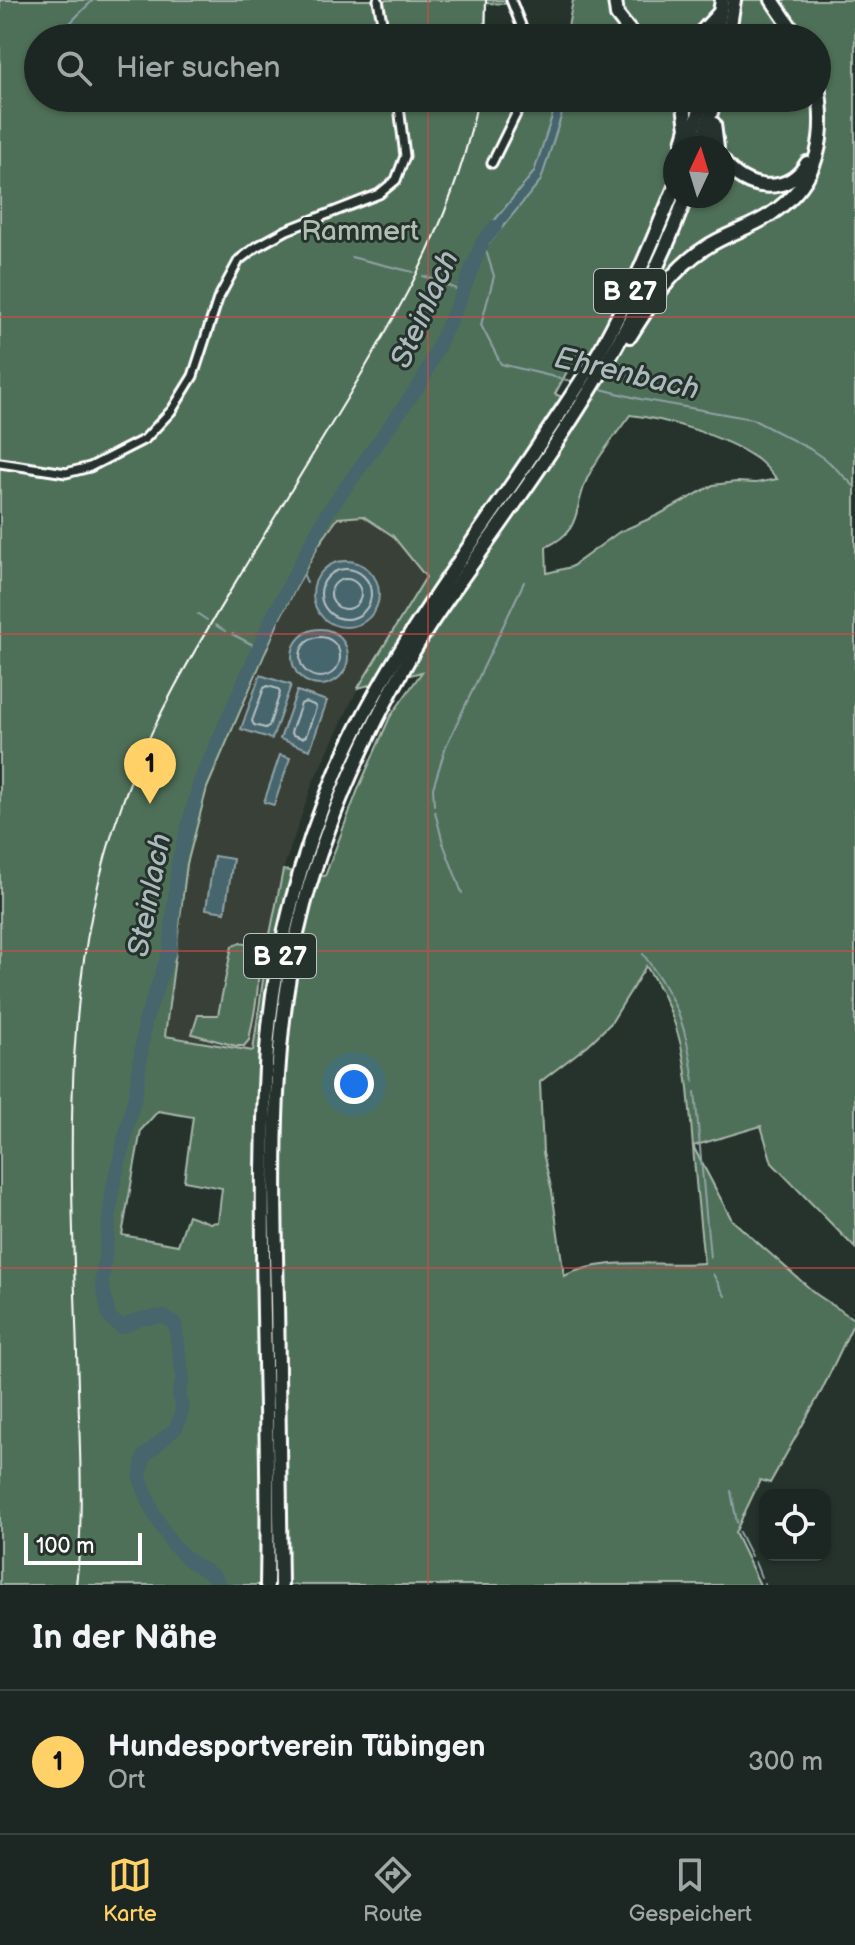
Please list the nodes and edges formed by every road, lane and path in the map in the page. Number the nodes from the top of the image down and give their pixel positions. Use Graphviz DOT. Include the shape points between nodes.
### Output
graph roads {
  1 [pos="378,0"];
  2 [pos="511,0"];
  3 [pos="609,0"];
  4 [pos="615,0"];
  5 [pos="734,0"];
  6 [pos="772,0"];
  7 [pos="779,0"];
  8 [pos="721,6"];
  9 [pos="382,24"];
  10 [pos="520,24"];
  11 [pos="616,24"];
  12 [pos="624,24"];
  13 [pos="707,24"];
  14 [pos="730,24"];
  15 [pos="790,24"];
  16 [pos="792,24"];
  17 [pos="400,112"];
  18 [pos="517,112"];
  19 [pos="685,112"];
  20 [pos="699,112"];
  21 [pos="713,112"];
  22 [pos="716,112"];
  23 [pos="817,112"];
  24 [pos="821,112"];
  25 [pos="685,136"];
  26 [pos="692,136"];
  27 [pos="705,136"];
  28 [pos="716,136"];
  29 [pos="492,163"];
  30 [pos="735,173"];
  31 [pos="667,208"];
  32 [pos="681,208"];
  33 [pos="601,374"];
  34 [pos="0,463"];
  35 [pos="267,1585"];
  36 [pos="281,1585"];
  1 -- 9 [label="street"];
  2 -- 10 [label="street"];
  3 -- 11 [label="highway"];
  4 -- 12 [label="highway"];
  5 -- 14 [label="highway"];
  6 -- 15 [label="highway"];
  7 -- 16 [label="highway"];
  8 -- 13 [label="highway"];
  17 -- 34 [label="street" via="405,156 396,180 379,194 287,230 239,260 218,299 193,376 145,439 66,473"];
  18 -- 29 [label="street"];
  19 -- 25 [label="highway"];
  20 -- 26 [label="highway"];
  21 -- 27 [label="highway"];
  22 -- 28 [label="highway"];
  23 -- 30 [label="highway" via="811,157 801,173 773,186 755,185"];
  24 -- 33 [label="highway" via="817,158 799,188 769,216 704,248 676,272"];
  31 -- 35 [label="highway, B 27" via="603,346 433,598 364,714 310,839 291,905 269,1025 264,1089"];
  32 -- 33 [label="highway, B 27"];
  33 -- 36 [label="highway, B 27" via="408,661 348,777 304,907 277,1087"];
}
